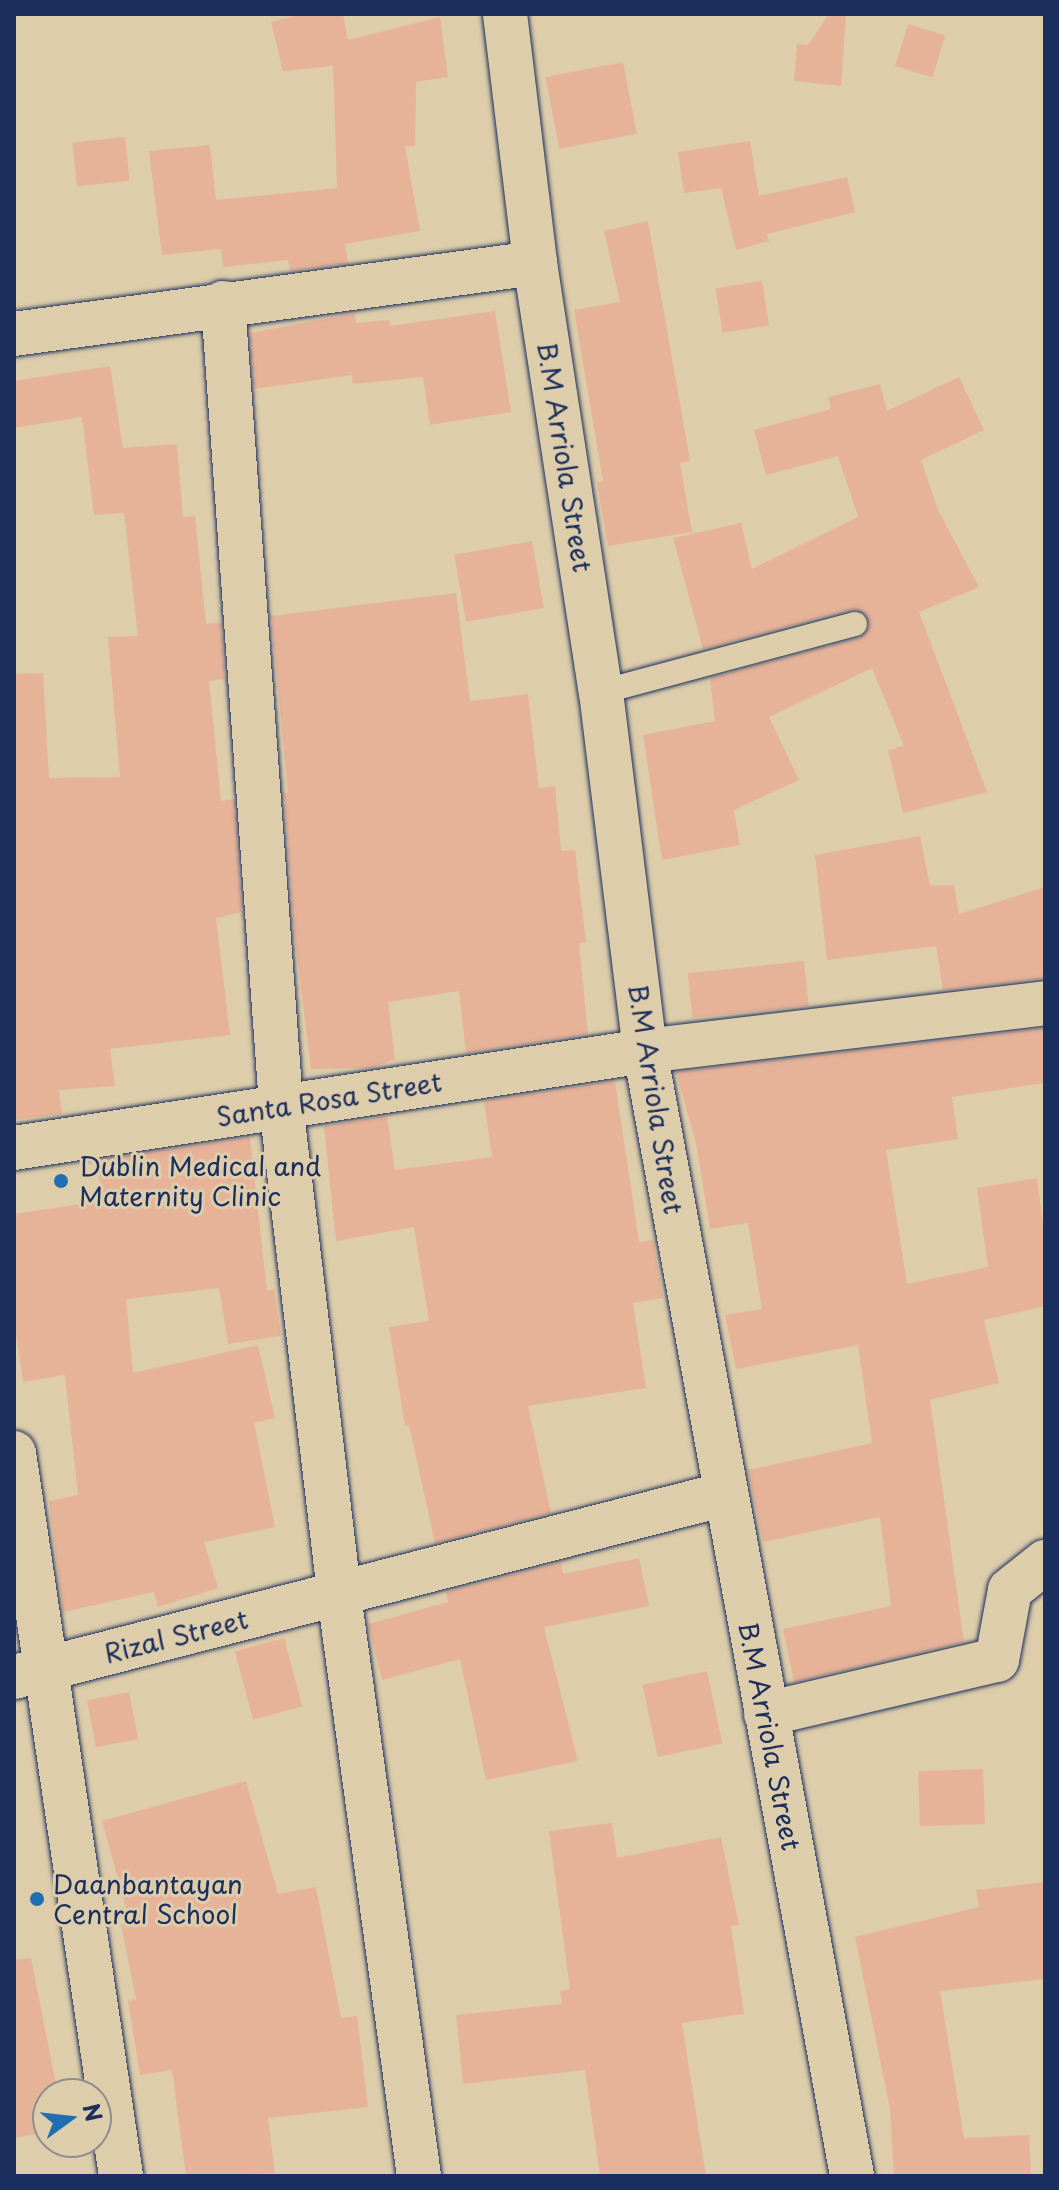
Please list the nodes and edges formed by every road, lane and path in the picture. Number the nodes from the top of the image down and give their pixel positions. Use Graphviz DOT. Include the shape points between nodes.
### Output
graph roads {
  1 [pos="505,14"];
  2 [pos="535,263"];
  3 [pos="223,303"];
  4 [pos="14,334"];
  5 [pos="855,624"];
  6 [pos="601,692"];
  7 [pos="1045,1003"];
  8 [pos="645,1051"];
  9 [pos="281,1105"];
  10 [pos="14,1148"];
  11 [pos="14,1453"];
  12 [pos="725,1494"];
  13 [pos="1045,1562"];
  14 [pos="339,1595"];
  15 [pos="31,1673"];
  16 [pos="766,1714"];
  17 [pos="121,2176"];
  18 [pos="419,2176"];
  19 [pos="852,2176"];
  1 -- 2 [label="street, B.M Arriola Street"];
  2 -- 3 [label="street"];
  2 -- 6 [label="street, B.M Arriola Street"];
  3 -- 4 [label="street"];
  3 -- 9 [label="street"];
  5 -- 6 [label="lane"];
  6 -- 8 [label="street, B.M Arriola Street"];
  7 -- 8 [label="street, Santa Rosa Street"];
  8 -- 9 [label="street, Santa Rosa Street"];
  8 -- 12 [label="street, B.M Arriola Street"];
  9 -- 10 [label="street, Santa Rosa Street"];
  9 -- 14 [label="street"];
  11 -- 15 [label="street"];
  12 -- 14 [label="street, Rizal Street"];
  12 -- 16 [label="street, B.M Arriola Street"];
  13 -- 16 [label="street" via="1010,1590 997,1660"];
  14 -- 15 [label="street, Rizal Street"];
  14 -- 18 [label="street"];
  15 -- 17 [label="street"];
  16 -- 19 [label="street, B.M Arriola Street"];
}
